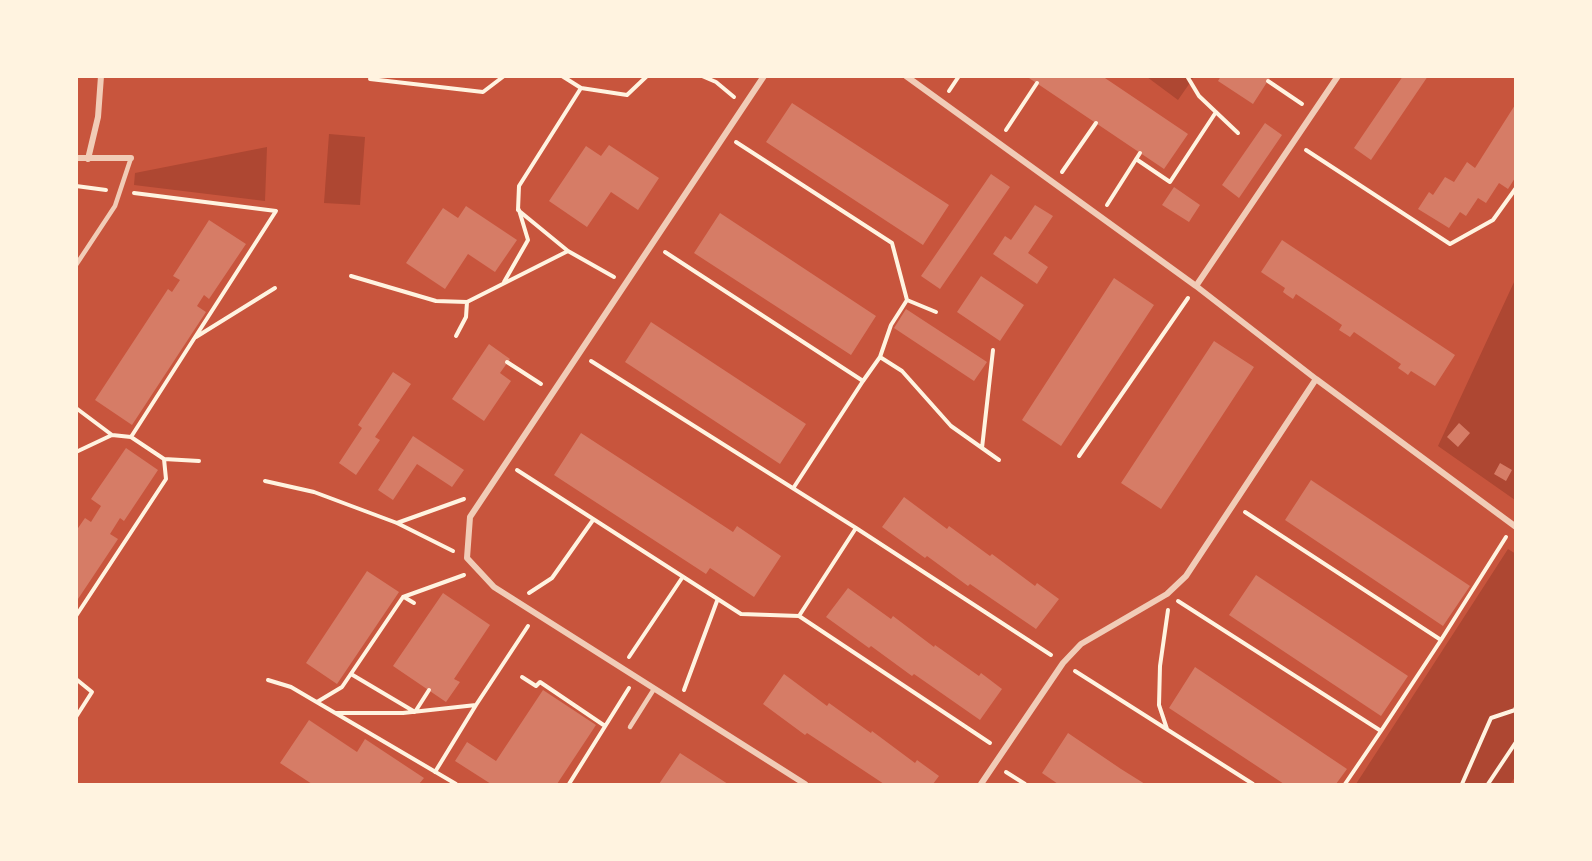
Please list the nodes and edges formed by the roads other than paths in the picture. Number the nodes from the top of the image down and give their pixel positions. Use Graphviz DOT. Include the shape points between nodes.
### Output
graph roads {
  1 [pos="101,76"];
  2 [pos="764,76"];
  3 [pos="906,76"];
  4 [pos="1338,76"];
  5 [pos="76,158"];
  6 [pos="131,158"];
  7 [pos="88,159"];
  8 [pos="76,265"];
  9 [pos="1196,286"];
  10 [pos="1316,380"];
  11 [pos="1514,526"];
  12 [pos="654,689"];
  13 [pos="630,727"];
  14 [pos="805,784"];
  15 [pos="981,784"];
  1 -- 7 [label="street" via="98,117"];
  2 -- 12 [label="street" via="470,517 467,558 494,587"];
  3 -- 9 [label="street"];
  4 -- 9 [label="street"];
  5 -- 7 [label="street"];
  6 -- 7 [label="street"];
  6 -- 8 [label="lane" via="102,228"];
  9 -- 10 [label="street"];
  10 -- 11 [label="street"];
  10 -- 15 [label="street" via="1186,576 1167,594 1081,644"];
  12 -- 13 [label="lane"];
  12 -- 14 [label="street"];
}
